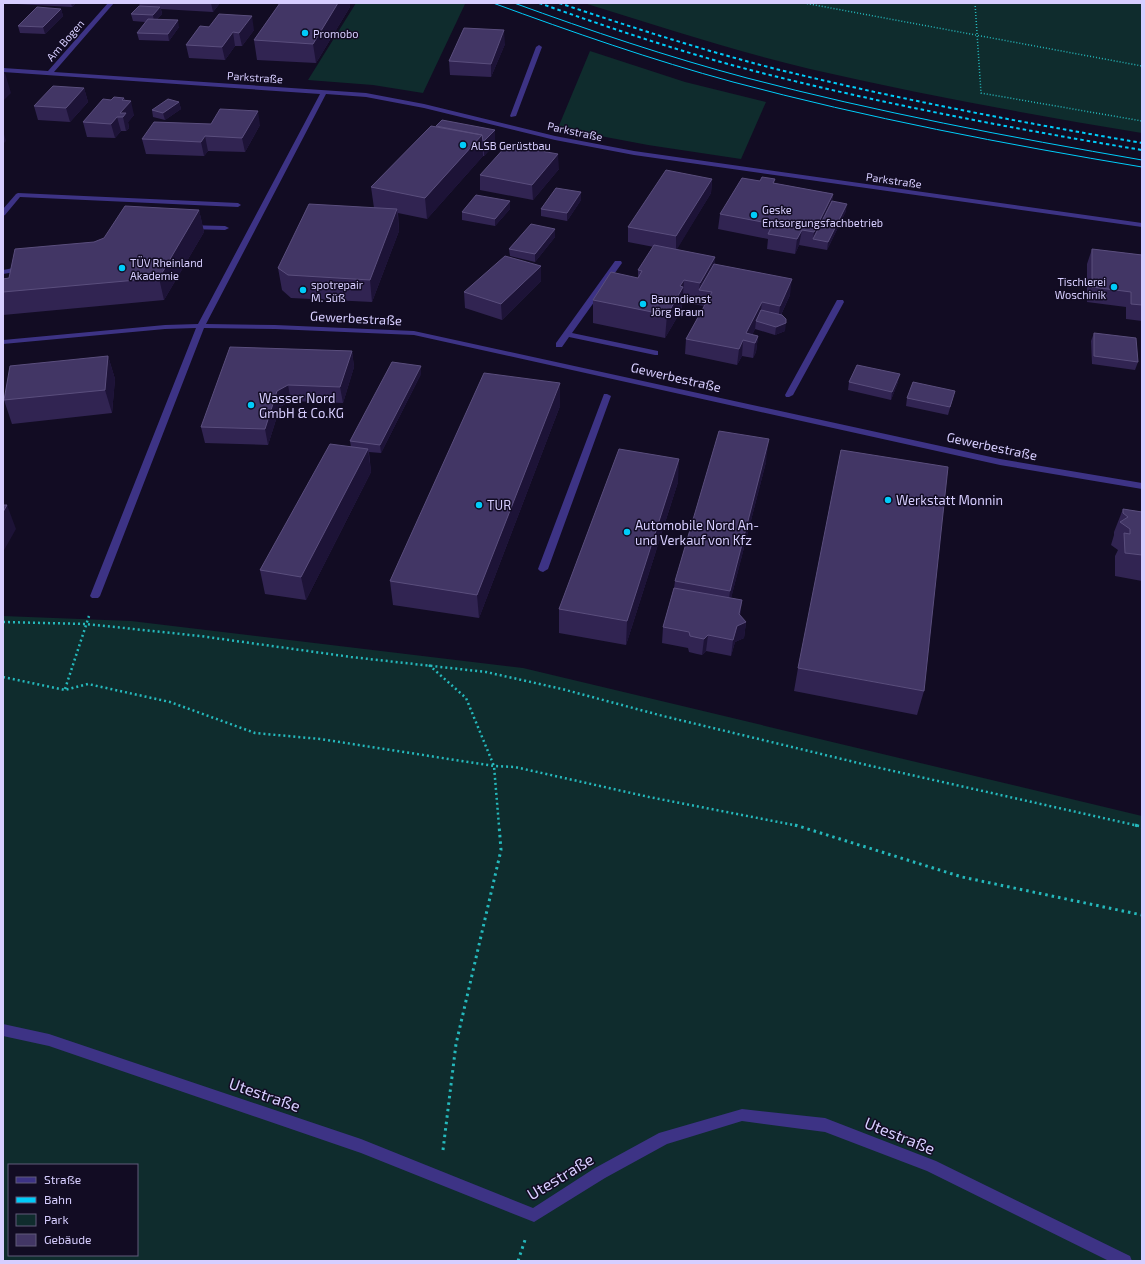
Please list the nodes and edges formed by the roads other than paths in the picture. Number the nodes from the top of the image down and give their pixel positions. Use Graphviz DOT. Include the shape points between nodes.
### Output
graph roads {
  1 [pos="110,3"];
  2 [pos="539,46"];
  3 [pos="3,70"];
  4 [pos="51,72"];
  5 [pos="325,92"];
  6 [pos="513,116"];
  7 [pos="238,205"];
  8 [pos="3,214"];
  9 [pos="180,226"];
  10 [pos="1142,226"];
  11 [pos="225,228"];
  12 [pos="618,264"];
  13 [pos="35,266"];
  14 [pos="3,272"];
  15 [pos="840,302"];
  16 [pos="201,326"];
  17 [pos="567,334"];
  18 [pos="3,342"];
  19 [pos="559,345"];
  20 [pos="655,353"];
  21 [pos="789,395"];
  22 [pos="608,396"];
  23 [pos="1142,486"];
  24 [pos="543,568"];
  25 [pos="95,596"];
  26 [pos="3,1030"];
  27 [pos="1125,1261"];
  1 -- 4 [label="street, Am Bogen"];
  2 -- 6 [label="street"];
  3 -- 4 [label="street, Parkstraße"];
  4 -- 5 [label="street, Parkstraße"];
  5 -- 10 [label="street, Parkstraße" via="409,102 555,138 634,153"];
  5 -- 16 [label="street"];
  7 -- 8 [label="street" via="18,195"];
  9 -- 11 [label="street"];
  12 -- 17 [label="street"];
  13 -- 14 [label="street"];
  15 -- 21 [label="street"];
  16 -- 18 [label="street, Gewerbestraße"];
  16 -- 23 [label="street, Gewerbestraße" via="379,331 431,336 1000,462"];
  16 -- 25 [label="street"];
  17 -- 19 [label="street"];
  17 -- 20 [label="street"];
  22 -- 24 [label="street"];
  26 -- 27 [label="street, Utestraße" via="49,1040 361,1146 534,1215 600,1172 664,1138 742,1115 825,1125 931,1166"];
}
